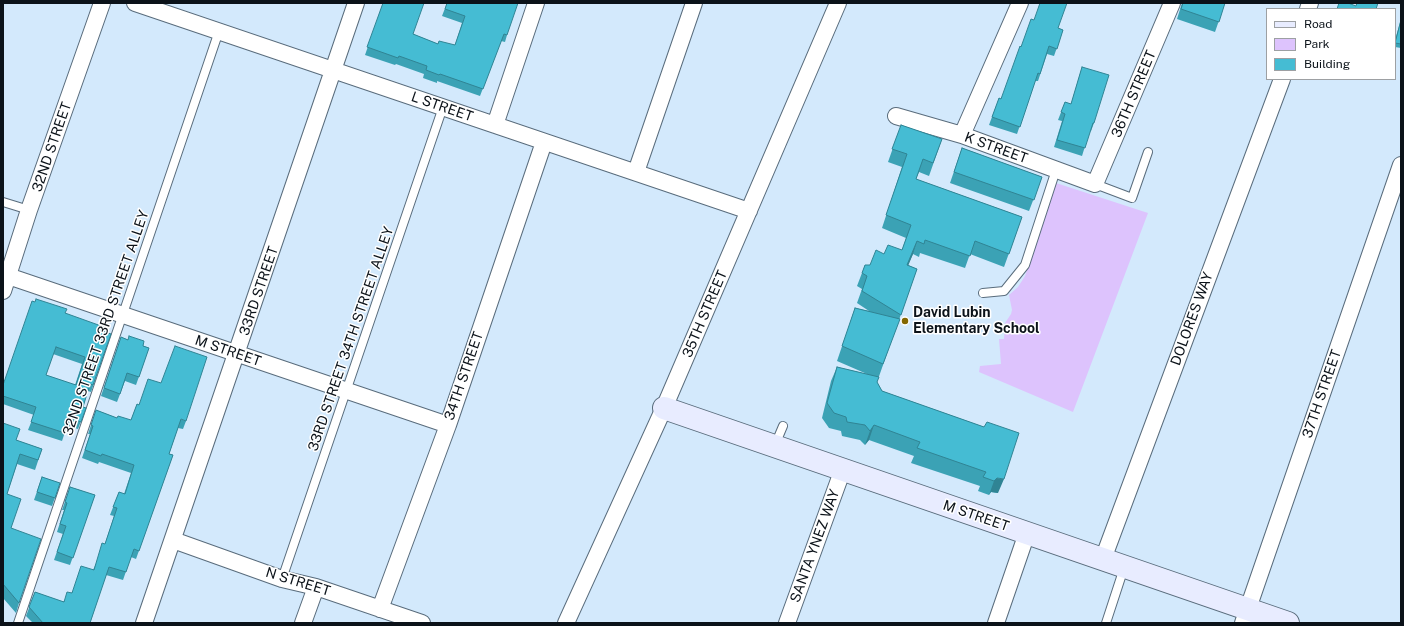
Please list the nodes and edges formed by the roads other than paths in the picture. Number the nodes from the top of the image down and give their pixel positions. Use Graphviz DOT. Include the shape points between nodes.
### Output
graph roads {
  1 [pos="102,3"];
  2 [pos="135,3"];
  3 [pos="356,3"];
  4 [pos="536,3"];
  5 [pos="694,3"];
  6 [pos="838,3"];
  7 [pos="1020,3"];
  8 [pos="1172,3"];
  9 [pos="218,31"];
  10 [pos="334,69"];
  11 [pos="1282,80"];
  12 [pos="443,107"];
  13 [pos="896,116"];
  14 [pos="494,125"];
  15 [pos="962,135"];
  16 [pos="544,142"];
  17 [pos="1148,152"];
  18 [pos="1401,165"];
  19 [pos="1056,170"];
  20 [pos="636,172"];
  21 [pos="1095,184"];
  22 [pos="3,202"];
  23 [pos="29,210"];
  24 [pos="749,211"];
  25 [pos="8,276"];
  26 [pos="3,291"];
  27 [pos="983,293"];
  28 [pos="122,316"];
  29 [pos="237,354"];
  30 [pos="346,391"];
  31 [pos="664,408"];
  32 [pos="448,425"];
  33 [pos="843,470"];
  34 [pos="1027,533"];
  35 [pos="174,540"];
  36 [pos="1103,559"];
  37 [pos="1125,567"];
  38 [pos="282,579"];
  39 [pos="316,587"];
  40 [pos="380,609"];
  41 [pos="1246,616"];
  42 [pos="18,623"];
  43 [pos="144,623"];
  44 [pos="303,623"];
  45 [pos="422,623"];
  46 [pos="566,623"];
  47 [pos="786,623"];
  48 [pos="996,623"];
  49 [pos="1106,623"];
  50 [pos="1288,623"];
  1 -- 23 [label="street, 32ND STREET"];
  2 -- 9 [label="street, L STREET" via="168,11"];
  3 -- 10 [label="street, 33RD STREET"];
  4 -- 14 [label="street"];
  5 -- 20 [label="street"];
  6 -- 24 [label="street, 35TH STREET"];
  7 -- 15 [label="street"];
  8 -- 21 [label="street, 36TH STREET"];
  9 -- 10 [label="street, L STREET"];
  9 -- 28 [label="lane, 32ND STREET 33RD STREET ALLEY"];
  10 -- 12 [label="street, L STREET"];
  10 -- 29 [label="street, 33RD STREET"];
  11 -- 36 [label="street, DOLORES WAY"];
  12 -- 14 [label="street, L STREET"];
  12 -- 30 [label="lane, 33RD STREET 34TH STREET ALLEY"];
  13 -- 15 [label="street, K STREET"];
  14 -- 16 [label="street, L STREET"];
  15 -- 19 [label="street, K STREET"];
  16 -- 20 [label="street, L STREET"];
  16 -- 32 [label="street, 34TH STREET"];
  17 -- 21 [label="lane" via="1132,198"];
  18 -- 41 [label="street, 37TH STREET"];
  19 -- 21 [label="street, K STREET"];
  19 -- 27 [label="lane" via="1025,265 1004,291"];
  20 -- 24 [label="street, L STREET"];
  22 -- 23 [label="lane"];
  23 -- 25 [label="street, 32ND STREET"];
  24 -- 31 [label="street, 35TH STREET"];
  25 -- 26 [label="street, 32ND STREET"];
  25 -- 28 [label="street, M STREET"];
  28 -- 29 [label="street, M STREET"];
  28 -- 42 [label="lane, 32ND STREET 33RD STREET ALLEY"];
  29 -- 30 [label="street, M STREET"];
  29 -- 35 [label="street, 33RD STREET"];
  30 -- 32 [label="street, M STREET"];
  30 -- 38 [label="lane, 33RD STREET 34TH STREET ALLEY"];
  31 -- 33 [label="street, M STREET" via="779,436"];
  31 -- 46 [label="street, 35TH STREET"];
  32 -- 40 [label="street, 34TH STREET"];
  33 -- 34 [label="street, M STREET"];
  33 -- 47 [label="street, SANTA YNEZ WAY"];
  34 -- 36 [label="street, M STREET"];
  34 -- 48 [label="street"];
  35 -- 38 [label="street, N STREET"];
  35 -- 43 [label="street, 33RD STREET"];
  36 -- 37 [label="street, M STREET"];
  37 -- 41 [label="street, M STREET"];
  37 -- 49 [label="lane"];
  38 -- 39 [label="street, N STREET"];
  39 -- 40 [label="street, N STREET"];
  39 -- 44 [label="street"];
  40 -- 45 [label="street, N STREET"];
  41 -- 50 [label="street, M STREET"];
}
